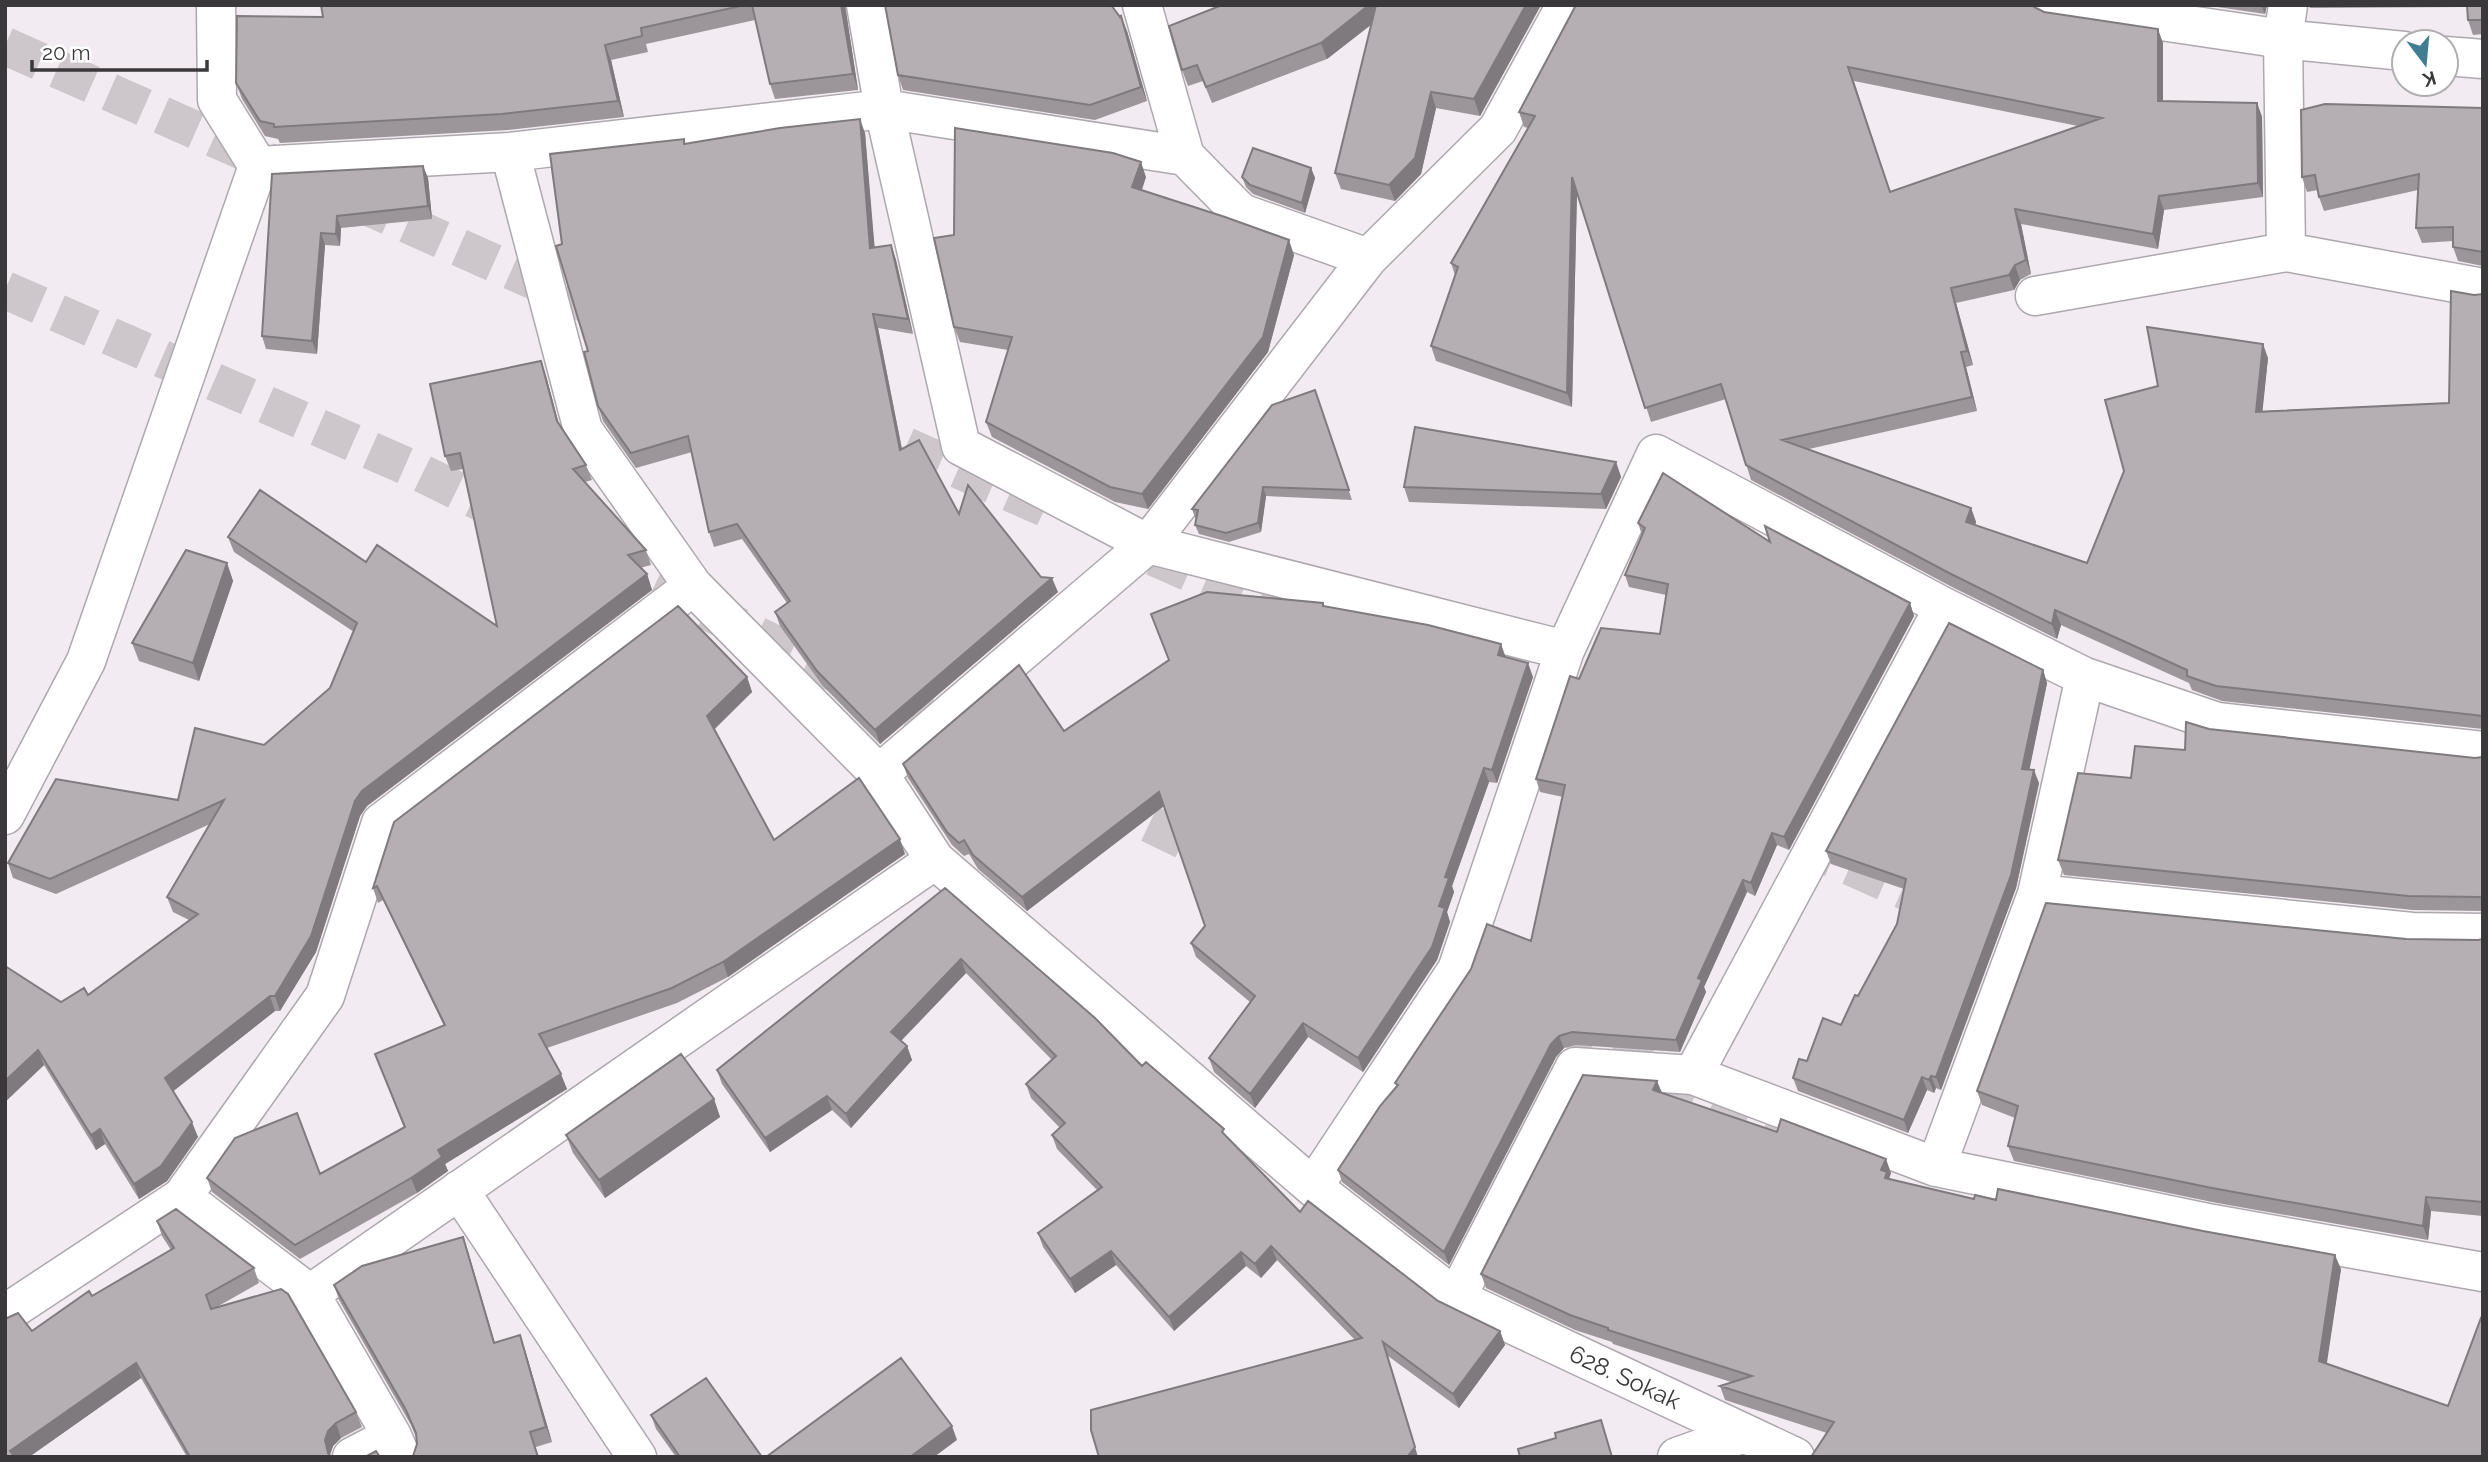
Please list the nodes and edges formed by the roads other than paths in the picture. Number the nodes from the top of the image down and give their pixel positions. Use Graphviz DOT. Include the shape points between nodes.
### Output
graph roads {
  1 [pos="216,5"];
  2 [pos="866,5"];
  3 [pos="1142,5"];
  4 [pos="1566,5"];
  5 [pos="2053,5"];
  6 [pos="2285,22"];
  7 [pos="2390,48"];
  8 [pos="2460,57"];
  9 [pos="2483,59"];
  10 [pos="884,108"];
  11 [pos="510,152"];
  12 [pos="1185,156"];
  13 [pos="258,166"];
  14 [pos="2286,252"];
  15 [pos="1368,258"];
  16 [pos="2483,288"];
  17 [pos="2035,296"];
  18 [pos="1148,544"];
  19 [pos="693,586"];
  20 [pos="1944,607"];
  21 [pos="1565,650"];
  22 [pos="2085,677"];
  23 [pos="2483,751"];
  24 [pos="879,774"];
  25 [pos="5,815"];
  26 [pos="935,860"];
  27 [pos="2037,894"];
  28 [pos="2483,933"];
  29 [pos="1693,1075"];
  30 [pos="1936,1167"];
  31 [pos="1314,1187"];
  32 [pos="459,1190"];
  33 [pos="183,1197"];
  34 [pos="2483,1272"];
  35 [pos="310,1294"];
  36 [pos="1455,1298"];
  37 [pos="5,1314"];
  38 [pos="1744,1433"];
  39 [pos="396,1446"];
  40 [pos="1794,1456"];
  41 [pos="352,1457"];
  42 [pos="637,1457"];
  43 [pos="1678,1457"];
  1 -- 13 [label="street" via="217,100"];
  2 -- 10 [label="street"];
  3 -- 12 [label="street"];
  4 -- 15 [label="street" via="1497,129"];
  5 -- 6 [label="street"];
  6 -- 7 [label="street"];
  6 -- 14 [label="street"];
  8 -- 9 [label="street"];
  10 -- 11 [label="street"];
  10 -- 12 [label="street"];
  10 -- 18 [label="street" via="961,446"];
  11 -- 13 [label="street"];
  11 -- 19 [label="street, 628. Sokak" via="583,430"];
  12 -- 15 [label="street" via="1241,213"];
  13 -- 25 [label="street" via="86,661"];
  14 -- 16 [label="street"];
  14 -- 17 [label="street"];
  15 -- 18 [label="street"];
  18 -- 21 [label="street"];
  18 -- 24 [label="street"];
  19 -- 24 [label="street, 628. Sokak"];
  19 -- 33 [label="street" via="381,823 325,996"];
  20 -- 21 [label="street" via="1657,454"];
  20 -- 22 [label="street"];
  20 -- 29 [label="street"];
  21 -- 31 [label="street" via="1457,970"];
  22 -- 23 [label="street" via="2217,722"];
  22 -- 27 [label="street"];
  24 -- 26 [label="street, 628. Sokak"];
  26 -- 31 [label="street, 628. Sokak"];
  26 -- 32 [label="street"];
  27 -- 28 [label="street" via="2412,932"];
  27 -- 30 [label="street"];
  29 -- 30 [label="street"];
  29 -- 36 [label="street" via="1575,1068"];
  30 -- 34 [label="street" via="2213,1224"];
  31 -- 36 [label="street, 628. Sokak"];
  32 -- 35 [label="street"];
  32 -- 42 [label="street"];
  33 -- 35 [label="street"];
  33 -- 37 [label="street"];
  35 -- 39 [label="street"];
  36 -- 38 [label="street, 628. Sokak"];
  38 -- 40 [label="street, 628. Sokak"];
  38 -- 43 [label="street"];
  39 -- 41 [label="street"];
}
